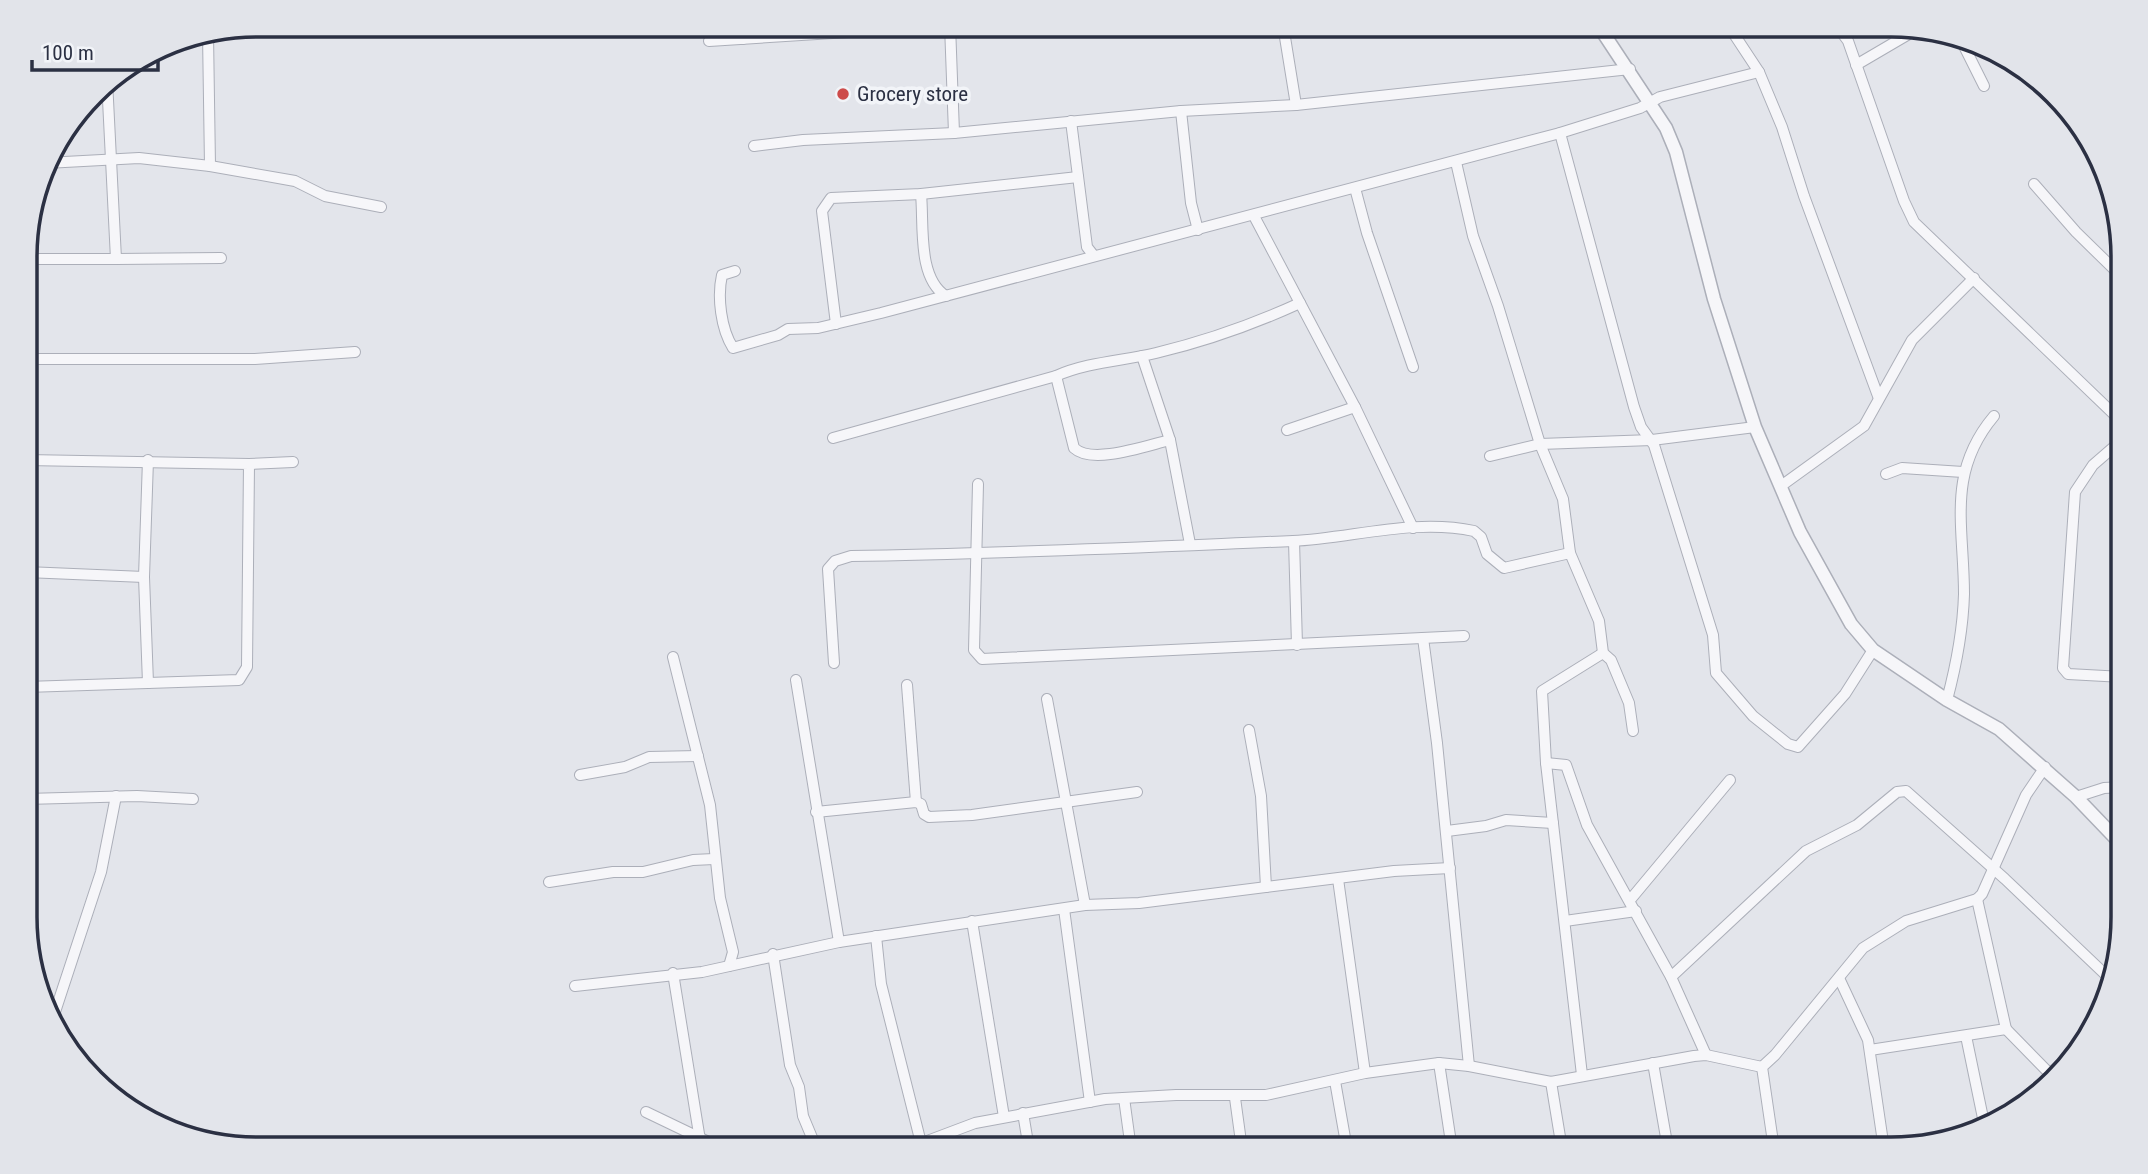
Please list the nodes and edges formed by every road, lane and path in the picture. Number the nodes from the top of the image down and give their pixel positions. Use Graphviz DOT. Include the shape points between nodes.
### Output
graph roads {
  1 [pos="764,37"];
  2 [pos="953,37"];
  3 [pos="1285,37"];
  4 [pos="1607,37"];
  5 [pos="1736,37"];
  6 [pos="1845,37"];
  7 [pos="1901,38"];
  8 [pos="743,39"];
  9 [pos="709,41"];
  10 [pos="208,43"];
  11 [pos="1967,51"];
  12 [pos="1856,65"];
  13 [pos="1630,69"];
  14 [pos="1759,72"];
  15 [pos="1984,86"];
  16 [pos="107,95"];
  17 [pos="1651,102"];
  18 [pos="1296,105"];
  19 [pos="1181,111"];
  20 [pos="1071,121"];
  21 [pos="954,132"];
  22 [pos="1560,133"];
  23 [pos="754,146"];
  24 [pos="109,161"];
  25 [pos="1455,162"];
  26 [pos="58,163"];
  27 [pos="210,166"];
  28 [pos="1078,177"];
  29 [pos="2034,184"];
  30 [pos="1356,188"];
  31 [pos="921,194"];
  32 [pos="381,207"];
  33 [pos="1254,216"];
  34 [pos="1198,230"];
  35 [pos="1094,256"];
  36 [pos="221,258"];
  37 [pos="37,259"];
  38 [pos="116,260"];
  39 [pos="2111,266"];
  40 [pos="735,271"];
  41 [pos="1974,278"];
  42 [pos="946,296"];
  43 [pos="1300,303"];
  44 [pos="836,324"];
  45 [pos="355,352"];
  46 [pos="1142,356"];
  47 [pos="37,359"];
  48 [pos="1412,367"];
  49 [pos="1056,376"];
  50 [pos="1878,396"];
  51 [pos="1355,407"];
  52 [pos="2111,412"];
  53 [pos="1994,416"];
  54 [pos="1755,428"];
  55 [pos="1287,430"];
  56 [pos="833,438"];
  57 [pos="1170,440"];
  58 [pos="1652,440"];
  59 [pos="1540,444"];
  60 [pos="2111,449"];
  61 [pos="1490,456"];
  62 [pos="37,460"];
  63 [pos="148,460"];
  64 [pos="293,461"];
  65 [pos="249,464"];
  66 [pos="1963,472"];
  67 [pos="1886,474"];
  68 [pos="978,484"];
  69 [pos="1781,486"];
  70 [pos="1413,528"];
  71 [pos="1294,541"];
  72 [pos="1190,544"];
  73 [pos="1570,553"];
  74 [pos="976,554"];
  75 [pos="37,572"];
  76 [pos="144,577"];
  77 [pos="1464,636"];
  78 [pos="1423,638"];
  79 [pos="1297,646"];
  80 [pos="1873,650"];
  81 [pos="1603,653"];
  82 [pos="673,657"];
  83 [pos="834,663"];
  84 [pos="2111,676"];
  85 [pos="796,680"];
  86 [pos="148,683"];
  87 [pos="907,685"];
  88 [pos="37,687"];
  89 [pos="1047,699"];
  90 [pos="1947,700"];
  91 [pos="1249,730"];
  92 [pos="1633,731"];
  93 [pos="698,757"];
  94 [pos="1546,763"];
  95 [pos="2045,767"];
  96 [pos="580,775"];
  97 [pos="1730,780"];
  98 [pos="2111,788"];
  99 [pos="1137,792"];
  100 [pos="116,796"];
  101 [pos="2076,797"];
  102 [pos="37,799"];
  103 [pos="193,799"];
  104 [pos="916,802"];
  105 [pos="1064,802"];
  106 [pos="816,812"];
  107 [pos="1553,823"];
  108 [pos="1447,831"];
  109 [pos="2111,833"];
  110 [pos="715,859"];
  111 [pos="1450,868"];
  112 [pos="1994,870"];
  113 [pos="1338,879"];
  114 [pos="549,882"];
  115 [pos="1266,887"];
  116 [pos="1977,899"];
  117 [pos="1630,900"];
  118 [pos="1085,905"];
  119 [pos="1063,909"];
  120 [pos="1636,911"];
  121 [pos="972,921"];
  122 [pos="1564,921"];
  123 [pos="876,936"];
  124 [pos="839,942"];
  125 [pos="733,952"];
  126 [pos="773,954"];
  127 [pos="745,962"];
  128 [pos="729,966"];
  129 [pos="673,973"];
  130 [pos="2104,973"];
  131 [pos="1671,977"];
  132 [pos="1839,978"];
  133 [pos="575,986"];
  134 [pos="56,1007"];
  135 [pos="2006,1029"];
  136 [pos="1966,1036"];
  137 [pos="1870,1051"];
  138 [pos="1706,1055"];
  139 [pos="1439,1063"];
  140 [pos="1653,1063"];
  141 [pos="1469,1066"];
  142 [pos="1762,1067"];
  143 [pos="2048,1071"];
  144 [pos="1365,1073"];
  145 [pos="1582,1075"];
  146 [pos="1335,1081"];
  147 [pos="1551,1082"];
  148 [pos="1124,1098"];
  149 [pos="1235,1098"];
  150 [pos="1090,1102"];
  151 [pos="646,1112"];
  152 [pos="1023,1113"];
  153 [pos="1004,1116"];
  154 [pos="1983,1117"];
  155 [pos="694,1137"];
  156 [pos="700,1137"];
  157 [pos="812,1137"];
  158 [pos="919,1137"];
  159 [pos="946,1137"];
  160 [pos="1027,1137"];
  161 [pos="1129,1137"];
  162 [pos="1240,1137"];
  163 [pos="1345,1137"];
  164 [pos="1450,1137"];
  165 [pos="1560,1137"];
  166 [pos="1666,1137"];
  167 [pos="1772,1137"];
  168 [pos="1882,1137"];
  1 -- 8 [label="street"];
  2 -- 21 [label="street"];
  3 -- 18 [label="street"];
  4 -- 13 [label="street"];
  5 -- 14 [label="street"];
  6 -- 12 [label="street"];
  7 -- 12 [label="street"];
  8 -- 9 [label="street"];
  10 -- 27 [label="street"];
  11 -- 15 [label="street"];
  12 -- 41 [label="street" via="1914,222"];
  13 -- 17 [label="street"];
  13 -- 18 [label="street"];
  14 -- 17 [label="street"];
  14 -- 50 [label="street"];
  16 -- 24 [label="street"];
  17 -- 22 [label="street"];
  17 -- 54 [label="street" via="1676,152 1714,299"];
  18 -- 19 [label="street"];
  19 -- 20 [label="street"];
  19 -- 34 [label="street"];
  20 -- 21 [label="street"];
  20 -- 28 [label="street"];
  21 -- 23 [label="street"];
  22 -- 25 [label="street"];
  22 -- 58 [label="street" via="1634,407"];
  24 -- 26 [label="street"];
  24 -- 27 [label="street" via="153,159"];
  24 -- 38 [label="street"];
  25 -- 30 [label="street"];
  25 -- 59 [label="street" via="1473,236"];
  27 -- 32 [label="street" via="295,181 325,196"];
  28 -- 31 [label="street"];
  28 -- 35 [label="street" via="1087,247"];
  29 -- 39 [label="street"];
  30 -- 33 [label="street"];
  30 -- 48 [label="street"];
  31 -- 42 [label="street" via="928,275 935,289"];
  31 -- 44 [label="street" via="831,198 823,206"];
  33 -- 34 [label="street"];
  33 -- 43 [label="street"];
  34 -- 35 [label="street"];
  35 -- 42 [label="street"];
  36 -- 38 [label="street"];
  37 -- 38 [label="street"];
  40 -- 44 [label="street" via="722,275 720,285 733,348 788,329"];
  41 -- 50 [label="street" via="1912,340"];
  41 -- 52 [label="street"];
  42 -- 44 [label="street"];
  43 -- 46 [label="street" via="1231,331"];
  43 -- 51 [label="street"];
  45 -- 47 [label="street" via="255,359"];
  46 -- 49 [label="street" via="1073,368"];
  46 -- 57 [label="street"];
  49 -- 56 [label="street"];
  49 -- 57 [label="street" via="1074,448 1083,455"];
  50 -- 69 [label="street" via="1864,426"];
  51 -- 55 [label="street"];
  51 -- 70 [label="street"];
  53 -- 66 [label="street" via="1976,437"];
  54 -- 58 [label="street"];
  54 -- 69 [label="street"];
  57 -- 72 [label="street"];
  58 -- 59 [label="street"];
  58 -- 80 [label="street" via="1713,635 1716,673 1753,716 1788,744 1801,746 1845,694"];
  59 -- 61 [label="street"];
  59 -- 73 [label="street" via="1563,499"];
  60 -- 84 [label="street" via="2092,465 2075,492 2063,668 2068,674"];
  62 -- 63 [label="street"];
  63 -- 65 [label="street"];
  63 -- 76 [label="street"];
  64 -- 65 [label="street"];
  65 -- 86 [label="street" via="247,667 239,680"];
  66 -- 67 [label="street" via="1902,468"];
  66 -- 90 [label="street" via="1964,594"];
  68 -- 74 [label="street"];
  69 -- 80 [label="street" via="1832,595"];
  70 -- 71 [label="street"];
  70 -- 73 [label="street" via="1474,531 1487,554 1504,568"];
  71 -- 72 [label="street"];
  71 -- 79 [label="street"];
  72 -- 74 [label="street"];
  73 -- 81 [label="street" via="1599,621"];
  74 -- 79 [label="street" via="974,650 982,659"];
  74 -- 83 [label="street" via="851,555 835,561 828,569"];
  75 -- 76 [label="street"];
  76 -- 86 [label="street"];
  77 -- 78 [label="street"];
  78 -- 79 [label="street"];
  78 -- 108 [label="street"];
  80 -- 90 [label="street"];
  81 -- 92 [label="street" via="1611,660 1629,703"];
  81 -- 94 [label="street" via="1542,691"];
  82 -- 93 [label="street"];
  85 -- 106 [label="street"];
  86 -- 88 [label="street"];
  87 -- 104 [label="street"];
  89 -- 105 [label="street"];
  90 -- 95 [label="street" via="1999,729"];
  91 -- 115 [label="street" via="1261,796"];
  93 -- 96 [label="street" via="649,757 625,767"];
  93 -- 110 [label="street" via="710,805"];
  94 -- 107 [label="street"];
  94 -- 117 [label="street" via="1566,765 1587,825"];
  95 -- 101 [label="street"];
  95 -- 112 [label="street" via="2026,794"];
  97 -- 117 [label="street"];
  98 -- 101 [label="street"];
  99 -- 105 [label="street"];
  100 -- 102 [label="street"];
  100 -- 103 [label="street"];
  100 -- 134 [label="street" via="101,872"];
  101 -- 109 [label="street"];
  104 -- 105 [label="street" via="929,817"];
  104 -- 106 [label="street"];
  105 -- 118 [label="street"];
  106 -- 124 [label="street"];
  107 -- 108 [label="street" via="1506,820"];
  107 -- 122 [label="street"];
  108 -- 111 [label="street"];
  110 -- 114 [label="street"];
  110 -- 125 [label="street"];
  111 -- 113 [label="street"];
  111 -- 141 [label="street"];
  112 -- 116 [label="street"];
  112 -- 130 [label="street"];
  112 -- 131 [label="street" via="1914,795 1897,792 1857,825 1806,851"];
  113 -- 115 [label="street"];
  113 -- 144 [label="street"];
  115 -- 118 [label="street"];
  116 -- 132 [label="street" via="1906,922 1863,948"];
  116 -- 135 [label="street"];
  117 -- 120 [label="street"];
  118 -- 119 [label="street"];
  119 -- 121 [label="street"];
  119 -- 150 [label="street"];
  120 -- 122 [label="street"];
  120 -- 131 [label="street"];
  121 -- 123 [label="street"];
  121 -- 153 [label="street"];
  122 -- 145 [label="street"];
  123 -- 124 [label="street"];
  123 -- 158 [label="street" via="881,984"];
  124 -- 126 [label="street"];
  125 -- 127 [label="street"];
  125 -- 128 [label="street"];
  126 -- 127 [label="street"];
  126 -- 157 [label="street" via="790,1065"];
  127 -- 128 [label="street"];
  128 -- 129 [label="street"];
  129 -- 133 [label="street"];
  129 -- 156 [label="street"];
  131 -- 138 [label="street"];
  132 -- 137 [label="street"];
  132 -- 142 [label="street"];
  135 -- 136 [label="street"];
  135 -- 143 [label="street"];
  136 -- 137 [label="street"];
  136 -- 154 [label="street"];
  137 -- 168 [label="street"];
  138 -- 140 [label="street"];
  138 -- 142 [label="street"];
  139 -- 141 [label="street"];
  139 -- 144 [label="street"];
  139 -- 164 [label="street"];
  140 -- 145 [label="street"];
  140 -- 166 [label="street"];
  141 -- 147 [label="street"];
  142 -- 167 [label="street"];
  144 -- 146 [label="street"];
  145 -- 147 [label="street"];
  146 -- 149 [label="street"];
  146 -- 163 [label="street"];
  147 -- 165 [label="street"];
  148 -- 149 [label="street"];
  148 -- 150 [label="street"];
  148 -- 161 [label="street"];
  149 -- 162 [label="street"];
  150 -- 152 [label="street"];
  151 -- 155 [label="street"];
  152 -- 153 [label="street"];
  152 -- 160 [label="street"];
  153 -- 159 [label="street"];
}
